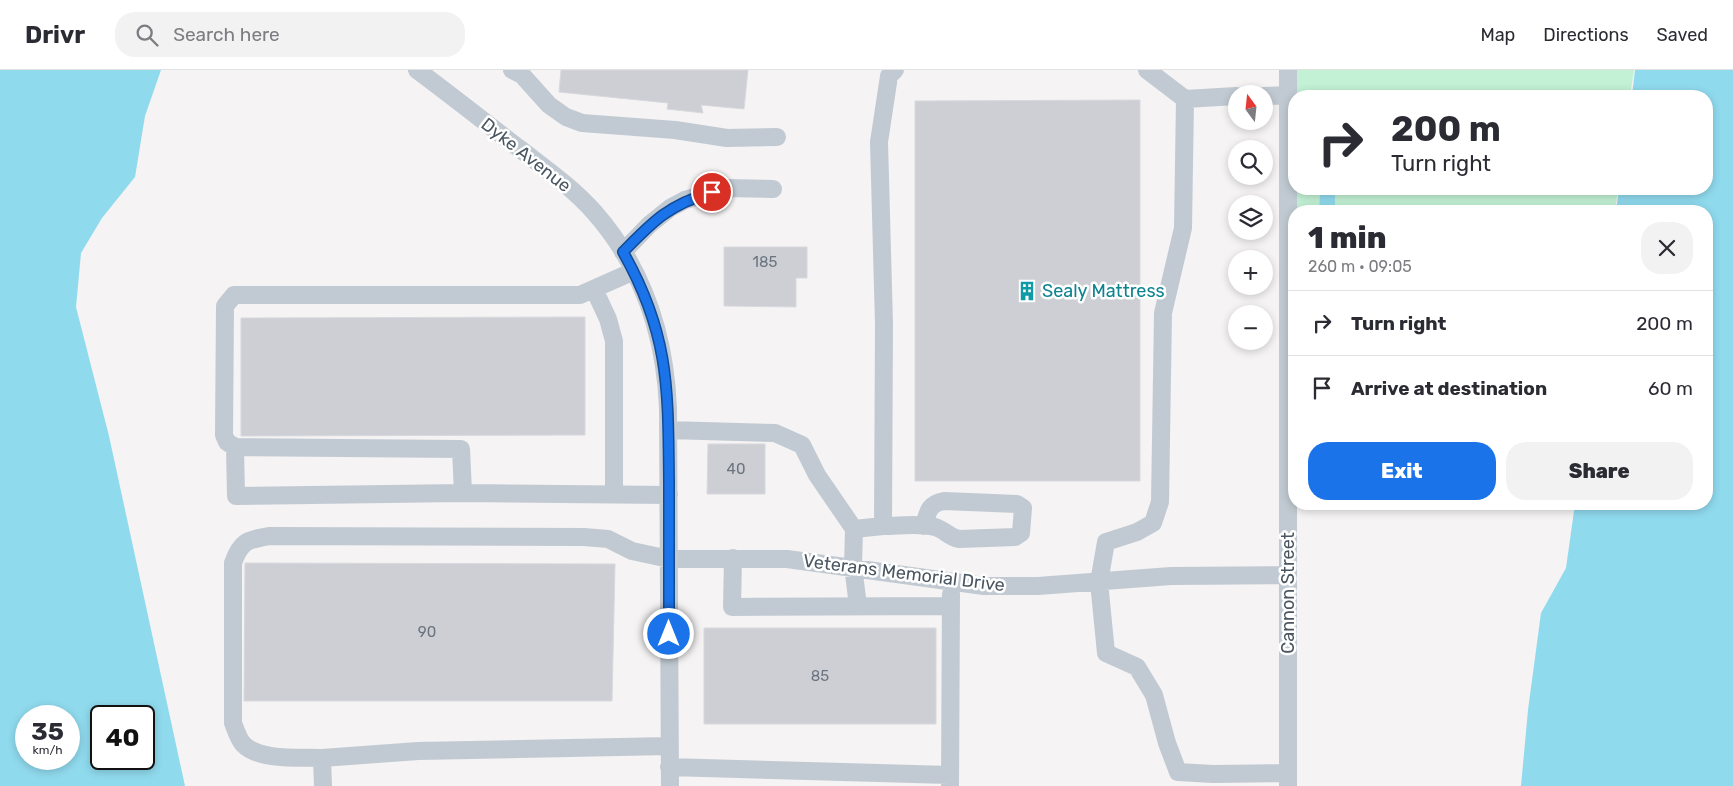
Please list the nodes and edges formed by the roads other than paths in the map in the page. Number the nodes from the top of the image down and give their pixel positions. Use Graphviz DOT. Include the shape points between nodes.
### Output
graph roads {
  1 [pos="512,70"];
  2 [pos="895,70"];
  3 [pos="1147,70"];
  4 [pos="1288,70"];
  5 [pos="426,73"];
  6 [pos="1288,95"];
  7 [pos="1228,96"];
  8 [pos="1273,96"];
  9 [pos="1185,99"];
  10 [pos="777,137"];
  11 [pos="773,190"];
  12 [pos="623,252"];
  13 [pos="634,271"];
  14 [pos="594,289"];
  15 [pos="668,430"];
  16 [pos="235,447"];
  17 [pos="463,493"];
  18 [pos="614,494"];
  19 [pos="669,495"];
  20 [pos="883,526"];
  21 [pos="924,526"];
  22 [pos="854,529"];
  23 [pos="733,558"];
  24 [pos="669,559"];
  25 [pos="853,566"];
  26 [pos="1288,575"];
  27 [pos="952,582"];
  28 [pos="1098,582"];
  29 [pos="858,606"];
  30 [pos="951,606"];
  31 [pos="669,746"];
  32 [pos="322,758"];
  33 [pos="670,767"];
  34 [pos="949,780"];
  35 [pos="1288,780"];
  36 [pos="323,786"];
  37 [pos="670,786"];
  1 -- 10 [label="street" via="522,75 566,117 582,123 675,130 728,138"];
  2 -- 20 [label="street" via="890,76 879,142 884,324"];
  3 -- 9 [label="street"];
  4 -- 6 [label="street, Cannon Street"];
  5 -- 12 [label="street, Dyke Avenue" via="576,194 594,212"];
  6 -- 8 [label="street"];
  6 -- 26 [label="street, Cannon Street"];
  7 -- 9 [label="street"];
  9 -- 28 [label="street" via="1183,228 1163,313 1160,502 1153,523 1106,542"];
  11 -- 12 [label="street" via="726,188 685,200 649,225"];
  12 -- 13 [label="street, Dyke Avenue"];
  13 -- 14 [label="street"];
  13 -- 15 [label="street, Dyke Avenue" via="653,314 663,352"];
  14 -- 16 [label="street" via="580,295 532,297 234,295 225,306 224,435 227,442"];
  14 -- 18 [label="street" via="614,341"];
  15 -- 19 [label="street, Dyke Avenue"];
  15 -- 22 [label="street" via="775,433 802,446 817,475"];
  16 -- 17 [label="street" via="462,449"];
  16 -- 17 [label="street" via="236,496"];
  17 -- 18 [label="street"];
  18 -- 19 [label="street"];
  19 -- 24 [label="street, Dyke Avenue"];
  20 -- 21 [label="street"];
  20 -- 22 [label="street"];
  21 -- 21 [label="street" via="943,530 960,539 1015,537 1021,533 1023,508 1017,504 944,501 929,508"];
  22 -- 25 [label="street"];
  23 -- 24 [label="street, Veterans Memorial Drive"];
  23 -- 25 [label="street, Veterans Memorial Drive" via="787,559"];
  23 -- 29 [label="street" via="732,606"];
  24 -- 31 [label="street, Dyke Avenue"];
  24 -- 32 [label="street, Veterans Memorial Drive" via="632,551 608,539 584,536 269,536 249,540 238,549 233,563 236,730 244,745 258,754"];
  25 -- 27 [label="street, Veterans Memorial Drive"];
  25 -- 29 [label="street"];
  26 -- 28 [label="street, Veterans Memorial Drive" via="1171,576"];
  26 -- 35 [label="street, Cannon Street"];
  27 -- 28 [label="street, Veterans Memorial Drive" via="1010,586"];
  27 -- 30 [label="street"];
  28 -- 35 [label="street" via="1106,653 1137,667 1154,695 1178,772"];
  29 -- 30 [label="street"];
  30 -- 34 [label="street"];
  31 -- 32 [label="street, Veterans Memorial Drive" via="418,751"];
  31 -- 33 [label="street, Dyke Avenue"];
  32 -- 36 [label="street"];
  33 -- 34 [label="street"];
  33 -- 37 [label="street, Dyke Avenue"];
}
